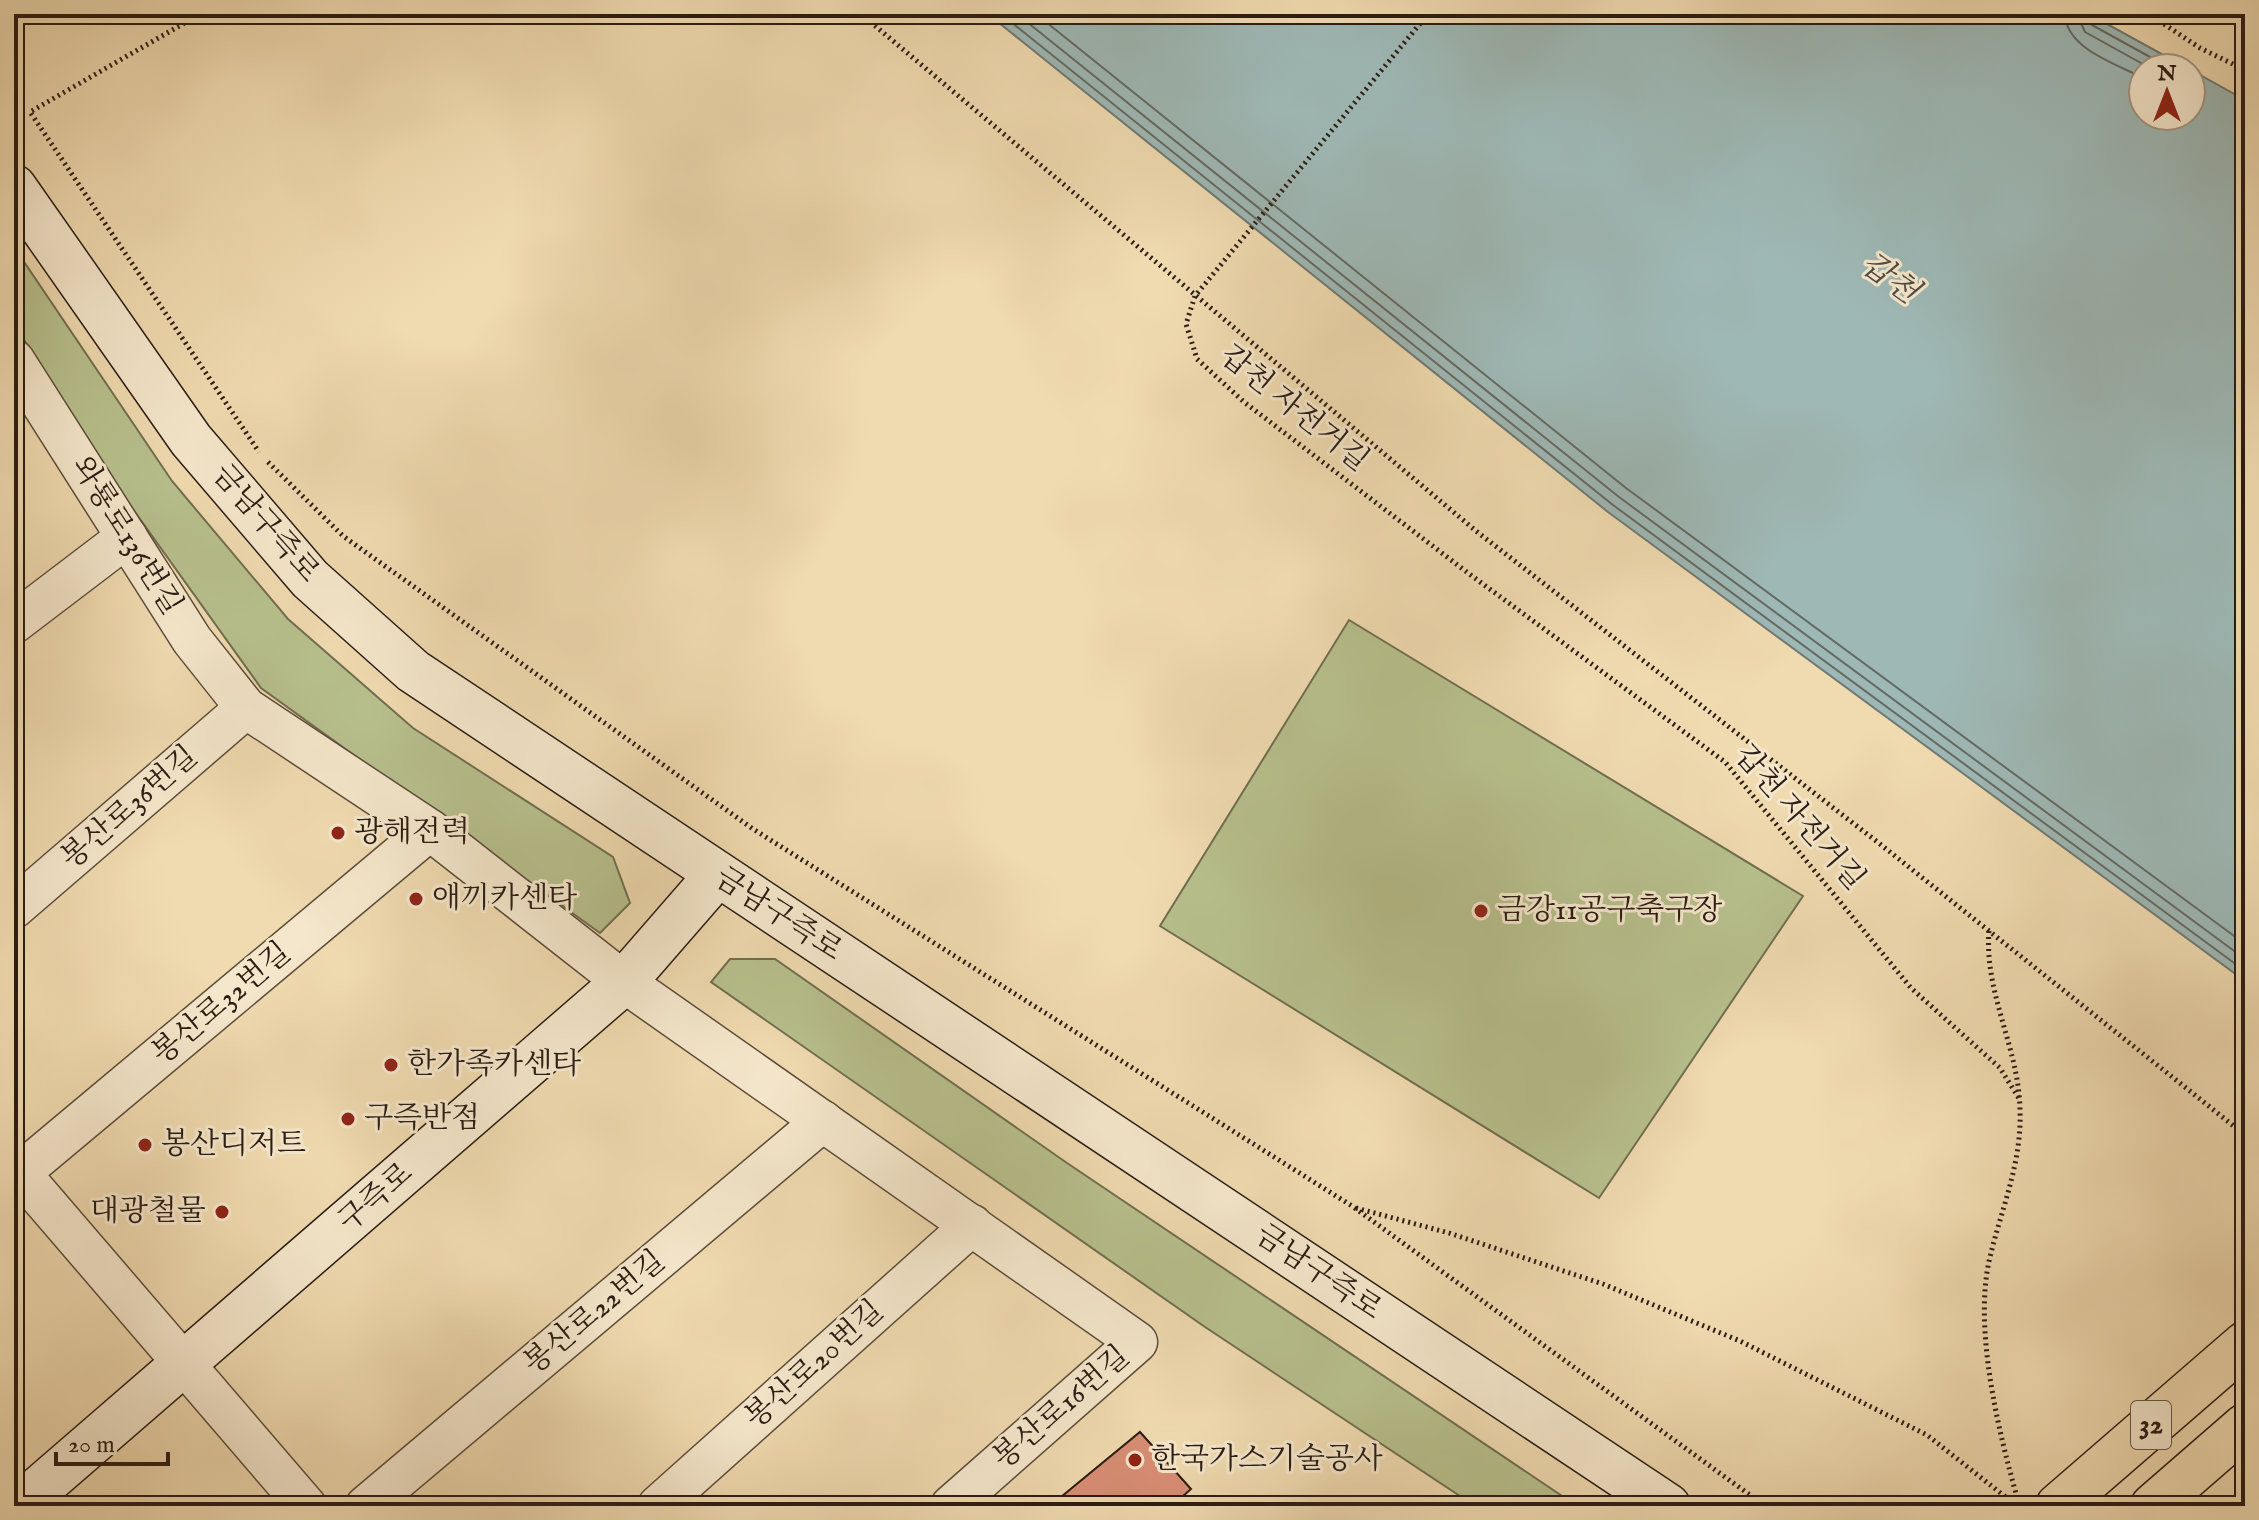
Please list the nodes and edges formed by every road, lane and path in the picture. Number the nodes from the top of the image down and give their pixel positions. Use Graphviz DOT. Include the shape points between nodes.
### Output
graph roads {
  1 [pos="200,14"];
  2 [pos="861,14"];
  3 [pos="1428,14"];
  4 [pos="2149,14"];
  5 [pos="2245,70"];
  6 [pos="14,187"];
  7 [pos="1195,296"];
  8 [pos="14,360"];
  9 [pos="127,537"];
  10 [pos="14,623"];
  11 [pos="246,708"];
  12 [pos="430,830"];
  13 [pos="717,875"];
  14 [pos="14,908"];
  15 [pos="1989,931"];
  16 [pos="624,982"];
  17 [pos="2020,1100"];
  18 [pos="823,1121"];
  19 [pos="2245,1135"];
  20 [pos="16,1173"];
  21 [pos="1352,1206"];
  22 [pos="972,1225"];
  23 [pos="1137,1342"];
  24 [pos="2245,1344"];
  25 [pos="185,1365"];
  26 [pos="2245,1426"];
  27 [pos="19,1506"];
  28 [pos="306,1506"];
  29 [pos="366,1506"];
  30 [pos="658,1506"];
  31 [pos="951,1506"];
  32 [pos="1668,1506"];
  33 [pos="1765,1506"];
  34 [pos="2018,1506"];
  35 [pos="2058,1506"];
  36 [pos="2153,1506"];
  1 -- 21 [label="path" via="30,112 262,457 343,536 753,829"];
  2 -- 7 [label="path"];
  3 -- 7 [label="path"];
  4 -- 5 [label="path"];
  6 -- 13 [label="main road, 금남구즉로" via="191,440 310,579 413,671"];
  7 -- 15 [label="path" via="1476,531"];
  7 -- 17 [label="path, 갑천 자전거길" via="1186,324 1197,359 1244,402 1725,762 1911,988 2000,1068"];
  8 -- 9 [label="street, 와룡로136번길"];
  9 -- 10 [label="street"];
  9 -- 11 [label="street, 와룡로136번길" via="192,640"];
  11 -- 12 [label="street, 와룡로136번길"];
  11 -- 14 [label="street, 봉산로36번길"];
  12 -- 16 [label="street, 와룡로136번길"];
  12 -- 20 [label="street, 봉산로32번길"];
  13 -- 16 [label="main road, 구즉로"];
  13 -- 32 [label="main road, 금남구즉로"];
  15 -- 17 [label="path" via="1986,960"];
  15 -- 19 [label="path"];
  16 -- 18 [label="street, 와룡로136번길"];
  16 -- 25 [label="main road, 구즉로"];
  17 -- 34 [label="path" via="2020,1152 1989,1260 1985,1331"];
  18 -- 22 [label="street, 와룡로136번길"];
  18 -- 29 [label="street, 봉산로22번길"];
  20 -- 25 [label="street"];
  21 -- 33 [label="path"];
  21 -- 34 [label="path" via="1603,1284 1740,1341 1927,1435"];
  22 -- 23 [label="street, 와룡로136번길"];
  22 -- 30 [label="street, 봉산로20번길"];
  23 -- 31 [label="street, 봉산로16번길"];
  24 -- 35 [label="main road, 32"];
  25 -- 27 [label="main road, 구즉로"];
  25 -- 28 [label="street"];
  26 -- 36 [label="main road, 32"];
}
